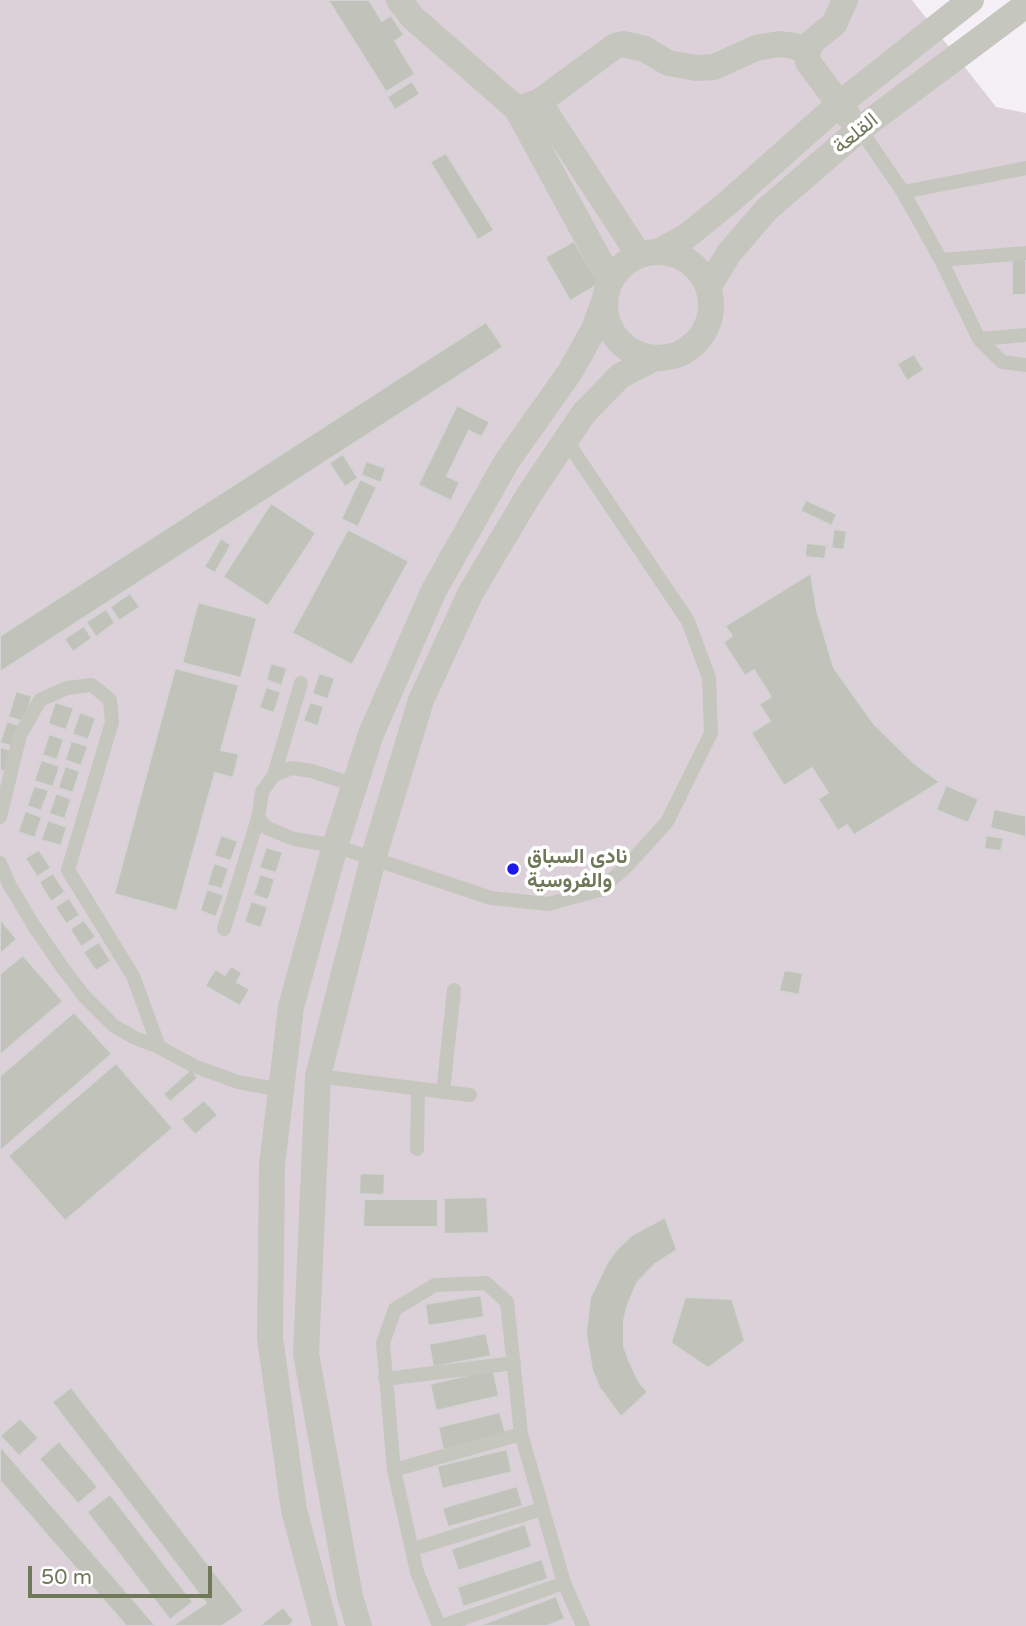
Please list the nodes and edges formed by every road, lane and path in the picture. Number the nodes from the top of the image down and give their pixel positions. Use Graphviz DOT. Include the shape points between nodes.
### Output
graph roads {
  1 [pos="399,0"];
  2 [pos="845,0"];
  3 [pos="971,0"];
  4 [pos="1019,0"];
  5 [pos="1026,5"];
  6 [pos="807,51"];
  7 [pos="528,105"];
  8 [pos="838,105"];
  9 [pos="860,129"];
  10 [pos="1026,168"];
  11 [pos="903,192"];
  12 [pos="649,253"];
  13 [pos="1026,253"];
  14 [pos="941,260"];
  15 [pos="709,286"];
  16 [pos="608,289"];
  17 [pos="1026,335"];
  18 [pos="979,339"];
  19 [pos="653,359"];
  20 [pos="1026,365"];
  21 [pos="566,440"];
  22 [pos="301,683"];
  23 [pos="274,775"];
  24 [pos="355,785"];
  25 [pos="0,817"];
  26 [pos="258,818"];
  27 [pos="335,846"];
  28 [pos="373,859"];
  29 [pos="0,863"];
  30 [pos="224,929"];
  31 [pos="454,990"];
  32 [pos="159,1047"];
  33 [pos="318,1086"];
  34 [pos="418,1088"];
  35 [pos="281,1090"];
  36 [pos="443,1091"];
  37 [pos="470,1095"];
  38 [pos="417,1149"];
  39 [pos="514,1363"];
  40 [pos="385,1379"];
  41 [pos="521,1434"];
  42 [pos="394,1470"];
  43 [pos="542,1508"];
  44 [pos="412,1549"];
  45 [pos="564,1583"];
  46 [pos="325,1626"];
  47 [pos="359,1626"];
  48 [pos="440,1626"];
  49 [pos="583,1626"];
  1 -- 7 [label="street" via="412,17"];
  2 -- 6 [label="street" via="834,24"];
  3 -- 8 [label="street, القلعة"];
  4 -- 5 [label="street"];
  5 -- 9 [label="street, القلعة"];
  6 -- 7 [label="street" via="779,44 756,48 714,67 696,68 668,63 645,49 623,44"];
  6 -- 8 [label="street" via="808,62"];
  7 -- 12 [label="street"];
  7 -- 16 [label="street"];
  8 -- 9 [label="street"];
  8 -- 12 [label="street, القلعة" via="687,236"];
  9 -- 11 [label="lane"];
  9 -- 15 [label="street, القلعة" via="767,209"];
  10 -- 11 [label="lane"];
  11 -- 14 [label="lane"];
  12 -- 15 [label="street" via="680,256 697,268"];
  12 -- 16 [label="street" via="619,268"];
  13 -- 14 [label="lane"];
  14 -- 18 [label="lane"];
  15 -- 19 [label="street" via="712,308 706,328 693,346 674,356"];
  16 -- 19 [label="street" via="606,320 616,339 632,352"];
  16 -- 24 [label="street" via="594,329 570,372 507,461 434,590 371,734"];
  17 -- 18 [label="lane"];
  18 -- 20 [label="lane" via="1002,362"];
  19 -- 21 [label="street" via="620,376 584,413"];
  21 -- 28 [label="street" via="471,592 421,701"];
  21 -- 28 [label="lane" via="688,621 709,678 711,733 667,822 600,890 548,904 491,898"];
  22 -- 23 [label="lane"];
  23 -- 24 [label="lane" via="292,768"];
  23 -- 26 [label="lane" via="262,792"];
  24 -- 27 [label="street"];
  25 -- 32 [label="lane" via="20,735 40,700 67,688 92,685 110,700 112,722 68,870 133,976"];
  26 -- 27 [label="lane" via="280,834"];
  26 -- 30 [label="lane"];
  27 -- 28 [label="lane"];
  27 -- 35 [label="street" via="291,1007"];
  28 -- 33 [label="street"];
  29 -- 32 [label="lane" via="34,926 84,996 114,1026"];
  31 -- 36 [label="lane"];
  32 -- 35 [label="lane" via="238,1082"];
  33 -- 34 [label="lane"];
  33 -- 35 [label="street"];
  33 -- 47 [label="street" via="306,1354"];
  34 -- 36 [label="lane"];
  34 -- 38 [label="lane"];
  35 -- 46 [label="street" via="272,1165 270,1338 294,1510"];
  36 -- 37 [label="lane"];
  39 -- 40 [label="lane"];
  39 -- 40 [label="lane" via="508,1302 486,1283 435,1285 395,1309 383,1343"];
  39 -- 41 [label="lane"];
  40 -- 42 [label="lane"];
  41 -- 42 [label="lane"];
  41 -- 43 [label="lane"];
  42 -- 44 [label="lane"];
  43 -- 44 [label="lane"];
  43 -- 45 [label="lane"];
  44 -- 48 [label="lane"];
  45 -- 48 [label="lane"];
  45 -- 49 [label="lane"];
}
